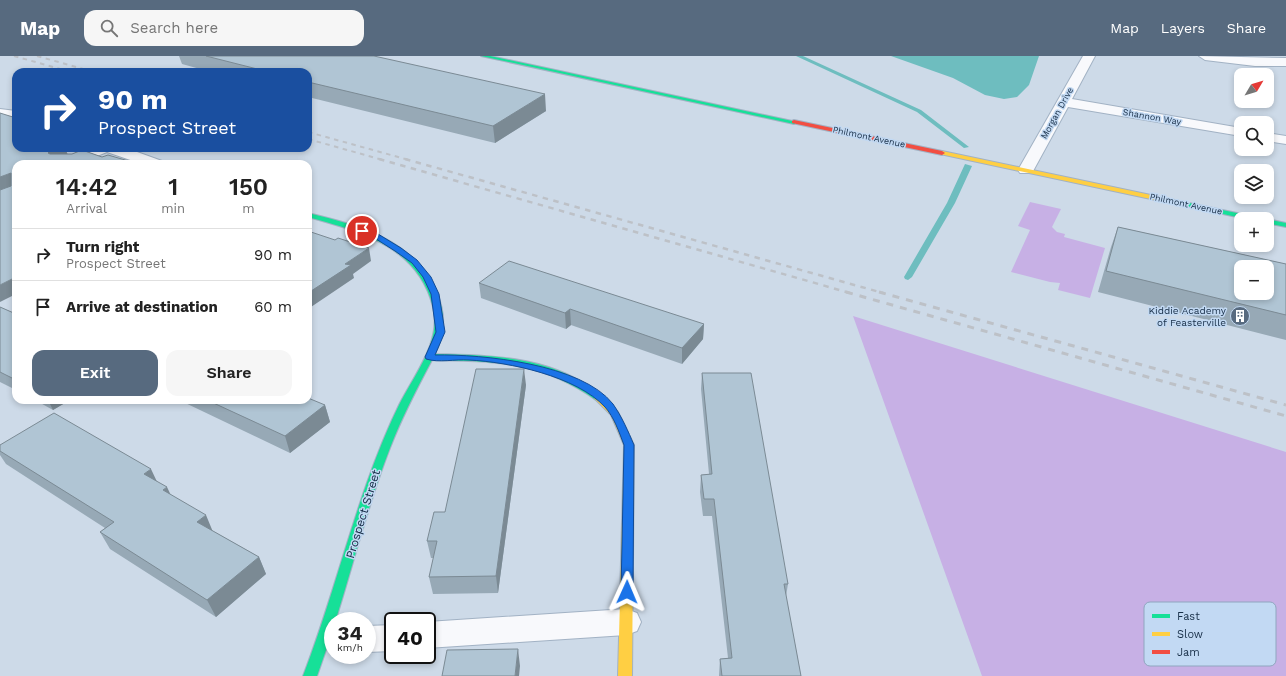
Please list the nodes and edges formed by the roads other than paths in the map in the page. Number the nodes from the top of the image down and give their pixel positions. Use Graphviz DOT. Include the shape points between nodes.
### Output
graph roads {
  1 [pos="483,56"];
  2 [pos="1089,56"];
  3 [pos="1205,56"];
  4 [pos="1286,62"];
  5 [pos="1063,102"];
  6 [pos="0,114"];
  7 [pos="12,115"];
  8 [pos="1234,131"];
  9 [pos="1274,138"];
  10 [pos="1286,140"];
  11 [pos="93,152"];
  12 [pos="122,152"];
  13 [pos="73,160"];
  14 [pos="146,160"];
  15 [pos="1026,170"];
  16 [pos="1234,214"];
  17 [pos="312,216"];
  18 [pos="1274,222"];
  19 [pos="1286,225"];
  20 [pos="429,357"];
  21 [pos="337,612"];
  22 [pos="626,622"];
  23 [pos="436,634"];
  24 [pos="324,651"];
  25 [pos="310,676"];
  26 [pos="625,676"];
  1 -- 15 [label="street, Philmont Avenue"];
  2 -- 5 [label="street, Morgan Drive"];
  3 -- 4 [label="street" via="1255,62"];
  5 -- 8 [label="street, Shannon Way"];
  5 -- 15 [label="street, Morgan Drive"];
  6 -- 7 [label="street"];
  9 -- 10 [label="street"];
  11 -- 13 [label="street"];
  12 -- 14 [label="street"];
  15 -- 16 [label="street, Philmont Avenue"];
  17 -- 20 [label="street, Prospect Street" via="376,235 414,261 427,277 435,294 439,314 440,332"];
  18 -- 19 [label="street"];
  20 -- 21 [label="street, Prospect Street" via="402,407 379,462"];
  20 -- 22 [label="street" via="470,357 531,366 576,382 609,406 620,423 629,445"];
  22 -- 23 [label="street"];
  22 -- 26 [label="street"];
  24 -- 25 [label="street, Prospect Street"];
}
